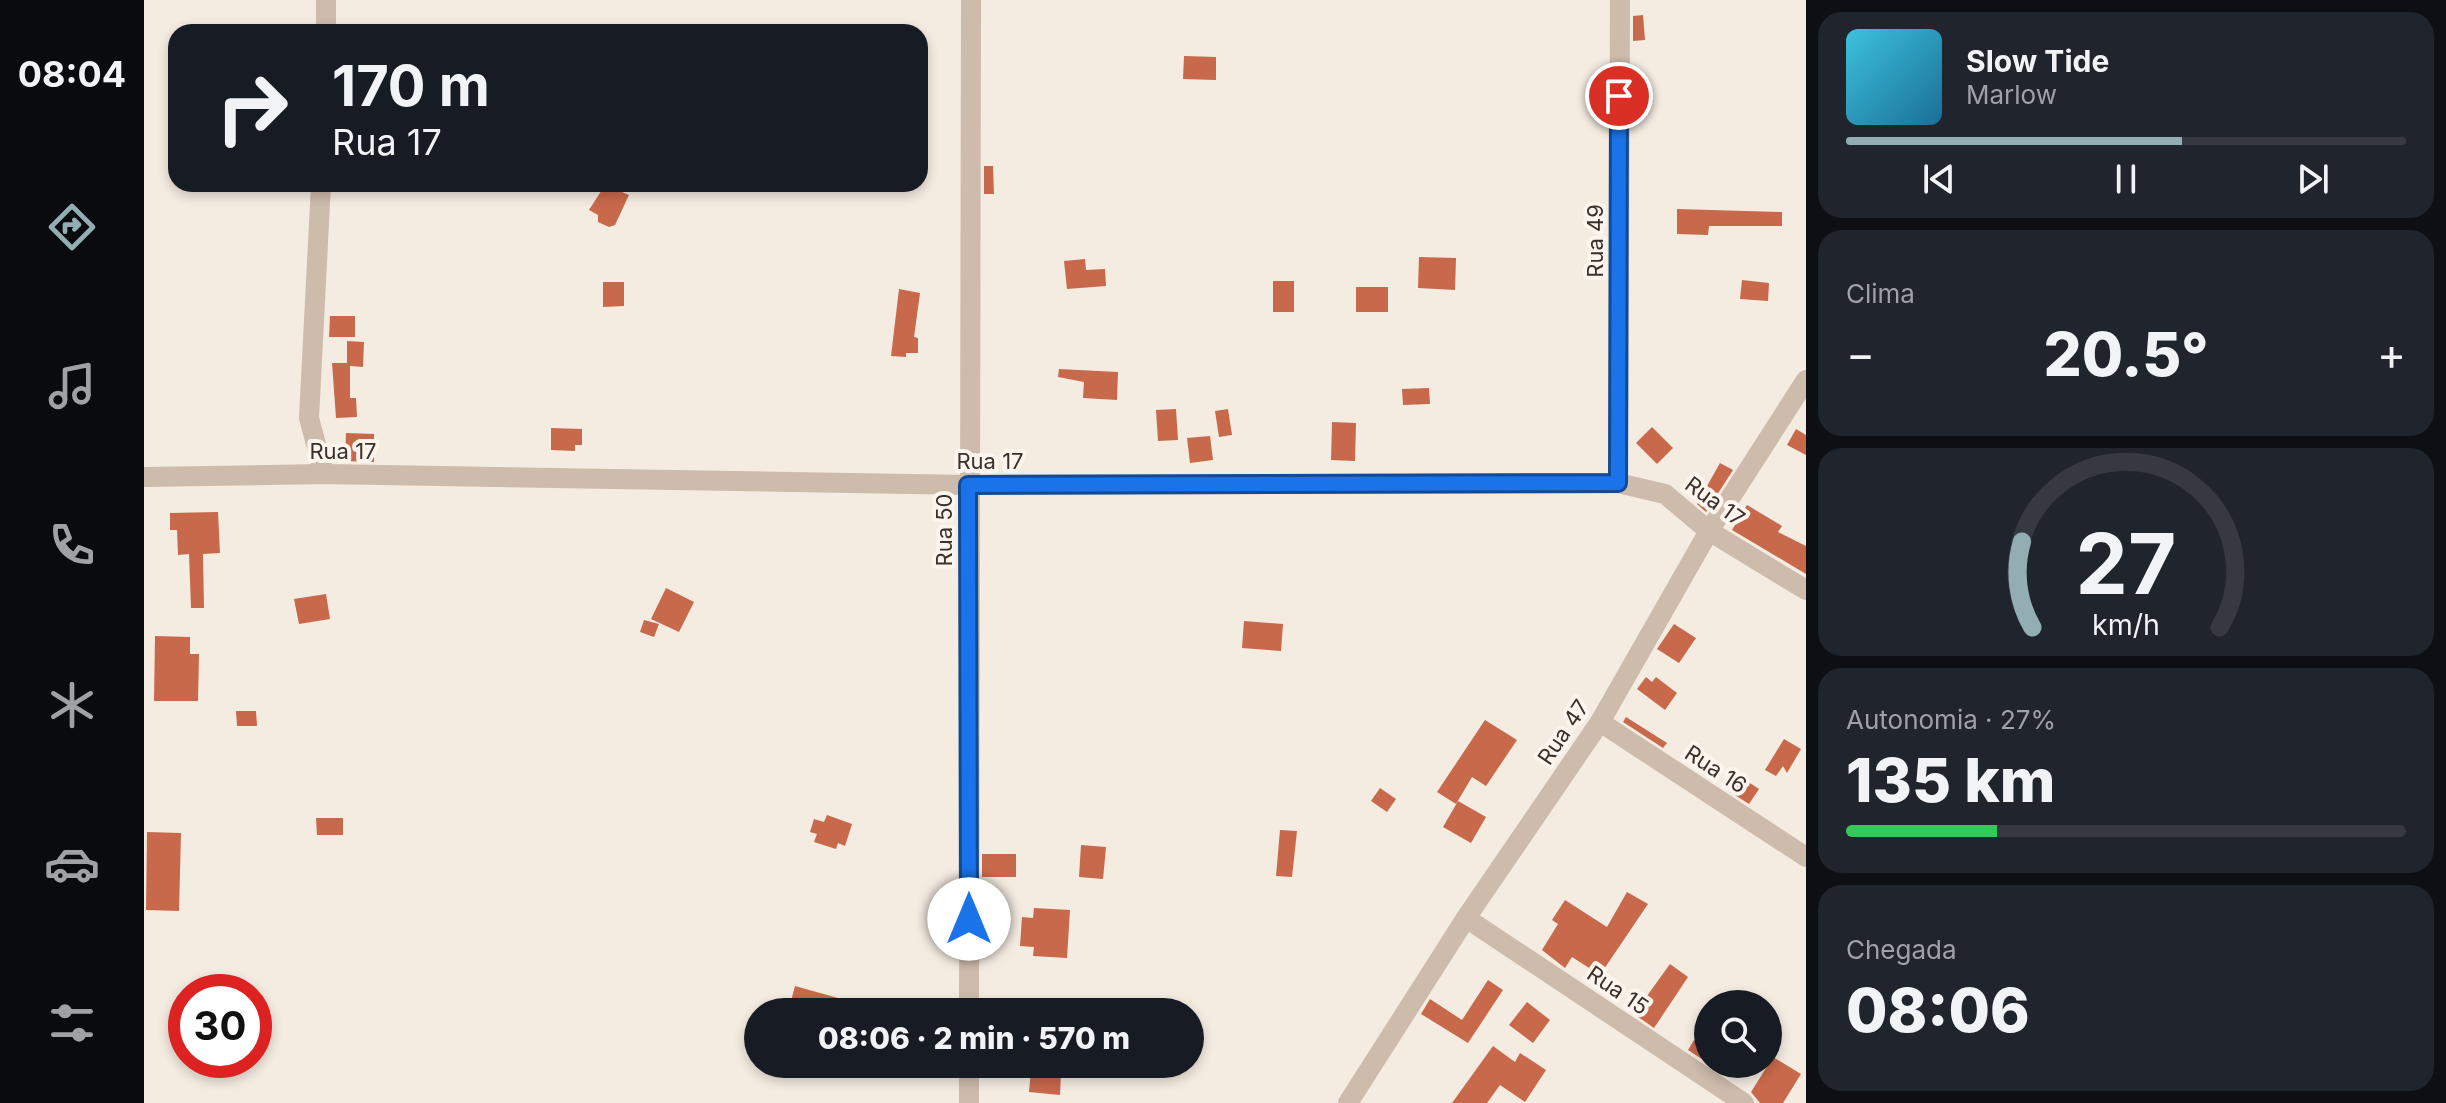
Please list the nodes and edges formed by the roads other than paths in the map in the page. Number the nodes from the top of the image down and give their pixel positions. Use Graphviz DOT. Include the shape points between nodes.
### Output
graph roads {
  1 [pos="326,0"];
  2 [pos="971,0"];
  3 [pos="1620,0"];
  4 [pos="326,24"];
  5 [pos="321,192"];
  6 [pos="1806,380"];
  7 [pos="324,474"];
  8 [pos="144,477"];
  9 [pos="1618,483"];
  10 [pos="968,485"];
  11 [pos="1709,531"];
  12 [pos="1806,590"];
  13 [pos="1600,722"];
  14 [pos="1806,857"];
  15 [pos="1466,918"];
  16 [pos="969,998"];
  17 [pos="969,1078"];
  18 [pos="969,1103"];
  19 [pos="1348,1103"];
  20 [pos="1744,1103"];
  1 -- 4 [label="street"];
  2 -- 10 [label="street, Rua 50"];
  3 -- 9 [label="street, Rua 49"];
  5 -- 7 [label="street" via="309,418"];
  6 -- 11 [label="street, Rua 47"];
  7 -- 8 [label="street, Rua 17"];
  7 -- 10 [label="street, Rua 17"];
  9 -- 10 [label="street, Rua 17"];
  9 -- 11 [label="street, Rua 17" via="1665,494"];
  10 -- 16 [label="street, Rua 50"];
  11 -- 12 [label="street, Rua 17"];
  11 -- 13 [label="street, Rua 47"];
  13 -- 14 [label="street, Rua 16"];
  13 -- 15 [label="street, Rua 47"];
  15 -- 19 [label="street, Rua 47"];
  15 -- 20 [label="street, Rua 15"];
  17 -- 18 [label="street"];
}
